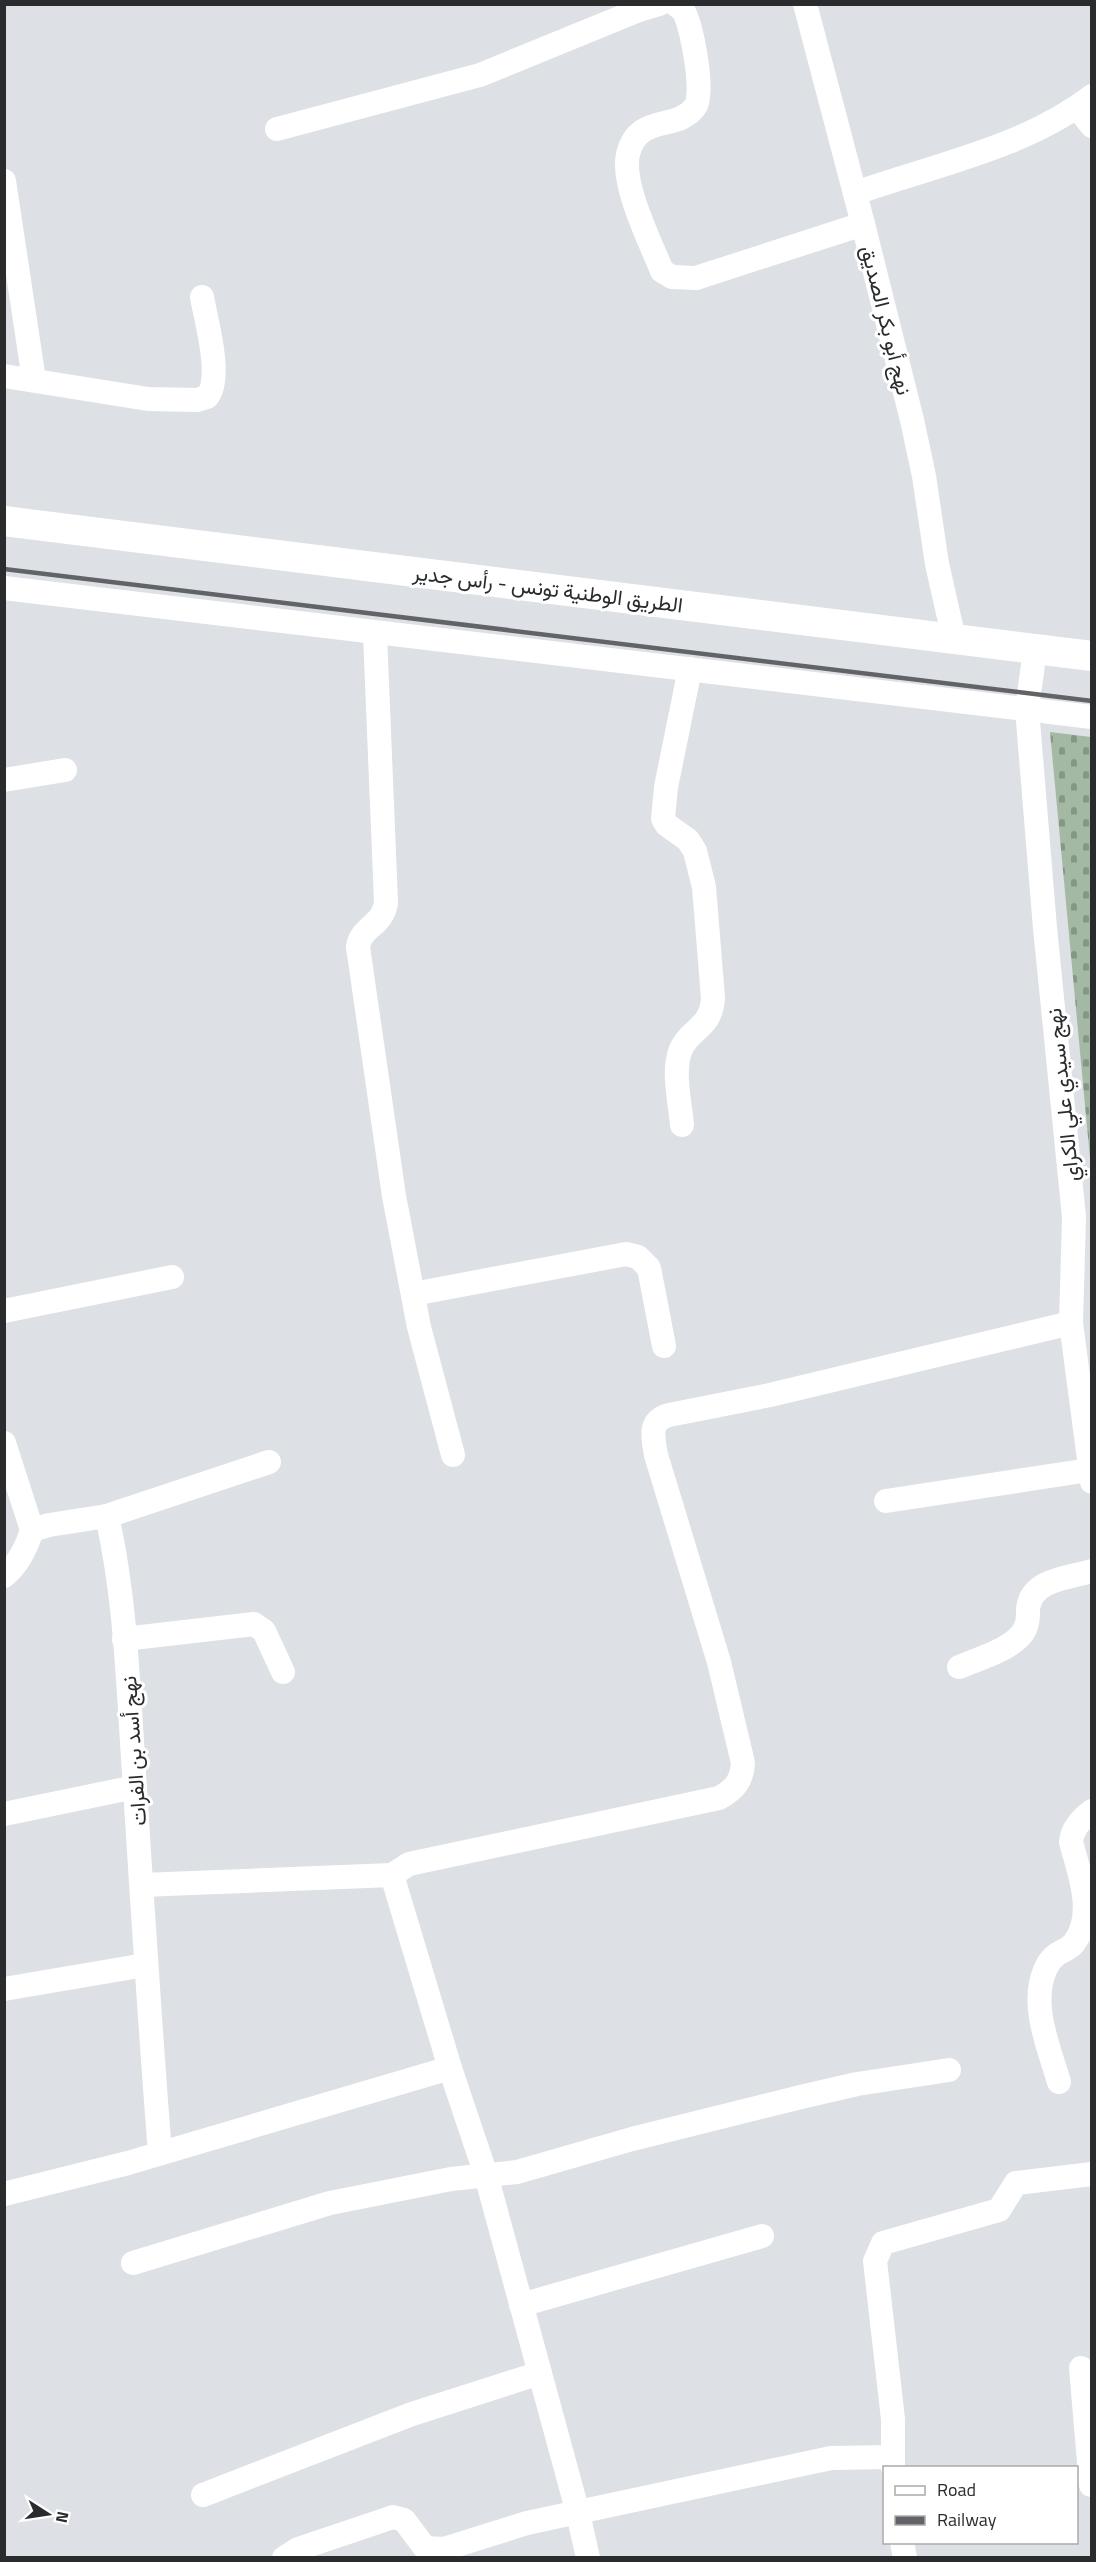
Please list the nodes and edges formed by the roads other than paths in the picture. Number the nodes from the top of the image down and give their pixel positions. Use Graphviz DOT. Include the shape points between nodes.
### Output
graph roads {
  1 [pos="659,4"];
  2 [pos="675,4"];
  3 [pos="805,4"];
  4 [pos="1084,101"];
  5 [pos="1092,126"];
  6 [pos="277,129"];
  7 [pos="4,181"];
  8 [pos="855,194"];
  9 [pos="864,224"];
  10 [pos="202,297"];
  11 [pos="4,376"];
  12 [pos="34,380"];
  13 [pos="4,521"];
  14 [pos="4,588"];
  15 [pos="375,633"];
  16 [pos="954,639"];
  17 [pos="1035,650"];
  18 [pos="1092,656"];
  19 [pos="690,669"];
  20 [pos="1027,709"];
  21 [pos="1092,717"];
  22 [pos="65,770"];
  23 [pos="4,780"];
  24 [pos="682,1125"];
  25 [pos="172,1277"];
  26 [pos="413,1294"];
  27 [pos="4,1311"];
  28 [pos="1071,1323"];
  29 [pos="664,1346"];
  30 [pos="4,1443"];
  31 [pos="453,1455"];
  32 [pos="269,1461"];
  33 [pos="9,1476"];
  34 [pos="1090,1476"];
  35 [pos="886,1501"];
  36 [pos="107,1516"];
  37 [pos="32,1530"];
  38 [pos="1092,1571"];
  39 [pos="4,1576"];
  40 [pos="124,1640"];
  41 [pos="959,1667"];
  42 [pos="284,1672"];
  43 [pos="135,1787"];
  44 [pos="1092,1811"];
  45 [pos="4,1814"];
  46 [pos="392,1875"];
  47 [pos="142,1885"];
  48 [pos="145,1965"];
  49 [pos="4,1989"];
  50 [pos="450,2068"];
  51 [pos="948,2070"];
  52 [pos="1059,2082"];
  53 [pos="160,2153"];
  54 [pos="1092,2174"];
  55 [pos="486,2175"];
  56 [pos="4,2194"];
  57 [pos="762,2236"];
  58 [pos="133,2263"];
  59 [pos="521,2305"];
  60 [pos="1081,2368"];
  61 [pos="540,2373"];
  62 [pos="893,2462"];
  63 [pos="1091,2485"];
  64 [pos="203,2495"];
  65 [pos="578,2513"];
  66 [pos="284,2558"];
  67 [pos="588,2558"];
  1 -- 6 [label="street" via="480,75"];
  2 -- 9 [label="street" via="685,14 700,81 697,105 690,112 648,127 635,136 626,167 628,184 662,271 672,278 696,278"];
  3 -- 8 [label="street, نهج أبو بكر الصديق"];
  4 -- 5 [label="street"];
  4 -- 8 [label="street" via="1022,137"];
  7 -- 12 [label="street"];
  8 -- 9 [label="street, نهج أبو بكر الصديق"];
  9 -- 16 [label="street, نهج أبو بكر الصديق" via="924,476 937,564"];
  10 -- 12 [label="street" via="213,365 213,383 207,397 148,399"];
  11 -- 12 [label="street"];
  13 -- 16 [label="main road, الطريق الوطنية تونس - رأس جدير"];
  14 -- 15 [label="street"];
  15 -- 19 [label="street"];
  15 -- 26 [label="street" via="386,903 383,916 361,937 358,947 394,1196"];
  16 -- 17 [label="main road, الطريق الوطنية تونس - رأس جدير"];
  17 -- 18 [label="main road, الطريق الوطنية تونس - رأس جدير"];
  17 -- 20 [label="street, نهج سيدي علي الكراي"];
  19 -- 20 [label="street"];
  19 -- 24 [label="street" via="663,819 688,840 704,886 713,998 704,1026 682,1047 678,1060"];
  20 -- 21 [label="street"];
  20 -- 28 [label="street, نهج سيدي علي الكراي" via="1074,1217"];
  22 -- 23 [label="street"];
  25 -- 27 [label="street"];
  26 -- 29 [label="street" via="626,1254 638,1257 649,1268"];
  26 -- 31 [label="street"];
  28 -- 34 [label="street, نهج سيدي علي الكراي"];
  28 -- 46 [label="street" via="770,1395 660,1417 653,1426 656,1455 737,1731 743,1763 740,1779 719,1798 409,1864"];
  30 -- 33 [label="street"];
  32 -- 36 [label="street"];
  33 -- 37 [label="street"];
  34 -- 35 [label="street"];
  36 -- 37 [label="street"];
  36 -- 40 [label="street, نهج أسد بن الفرات" via="116,1558"];
  37 -- 39 [label="street" via="28,1544"];
  38 -- 41 [label="street" via="1041,1585 1032,1594 1021,1636"];
  40 -- 42 [label="street" via="254,1624 264,1631"];
  40 -- 43 [label="street, نهج أسد بن الفرات"];
  43 -- 45 [label="street"];
  43 -- 47 [label="street, نهج أسد بن الفرات"];
  44 -- 52 [label="street" via="1080,1820 1071,1842 1085,1895 1085,1925 1072,1946 1050,1960 1040,1990 1040,2008"];
  46 -- 47 [label="street"];
  46 -- 50 [label="street"];
  47 -- 48 [label="street, نهج أسد بن الفرات"];
  48 -- 49 [label="street"];
  48 -- 53 [label="street, نهج أسد بن الفرات"];
  50 -- 53 [label="street"];
  50 -- 55 [label="street"];
  51 -- 55 [label="street" via="857,2084 632,2139 517,2172"];
  53 -- 56 [label="street"];
  54 -- 62 [label="street" via="1016,2183 999,2210 884,2243 875,2261 893,2420"];
  55 -- 58 [label="street" via="330,2203"];
  55 -- 59 [label="street"];
  57 -- 59 [label="street"];
  59 -- 61 [label="street"];
  60 -- 63 [label="street"];
  61 -- 64 [label="street" via="412,2414"];
  61 -- 65 [label="street"];
  62 -- 65 [label="street" via="831,2458"];
  65 -- 66 [label="street" via="527,2523 444,2550 425,2548 406,2522 393,2517 298,2549"];
  65 -- 67 [label="street"];
}
